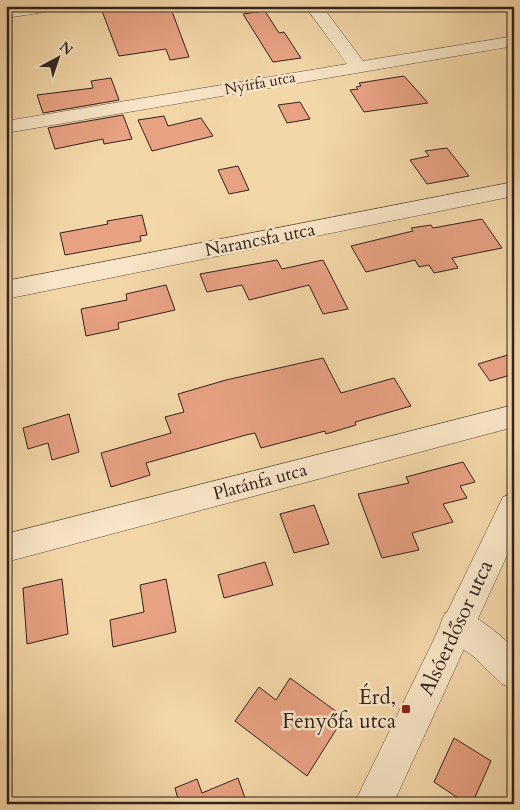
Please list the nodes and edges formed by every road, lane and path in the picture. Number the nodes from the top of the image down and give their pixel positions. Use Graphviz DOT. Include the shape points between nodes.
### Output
graph roads {
  1 [pos="51,6"];
  2 [pos="313,6"];
  3 [pos="6,12"];
  4 [pos="514,41"];
  5 [pos="358,67"];
  6 [pos="6,127"];
  7 [pos="514,189"];
  8 [pos="6,290"];
  9 [pos="514,416"];
  10 [pos="514,506"];
  11 [pos="6,548"];
  12 [pos="457,625"];
  13 [pos="514,672"];
  14 [pos="373,804"];
  1 -- 3 [label="street"];
  2 -- 5 [label="street"];
  4 -- 5 [label="street, Nyírfa utca"];
  5 -- 6 [label="street, Nyírfa utca"];
  7 -- 8 [label="street, Narancsfa utca"];
  9 -- 11 [label="street, Platánfa utca"];
  10 -- 12 [label="street, Alsóerdősor utca"];
  12 -- 13 [label="street" via="485,644"];
  12 -- 14 [label="street, Alsóerdősor utca"];
}
